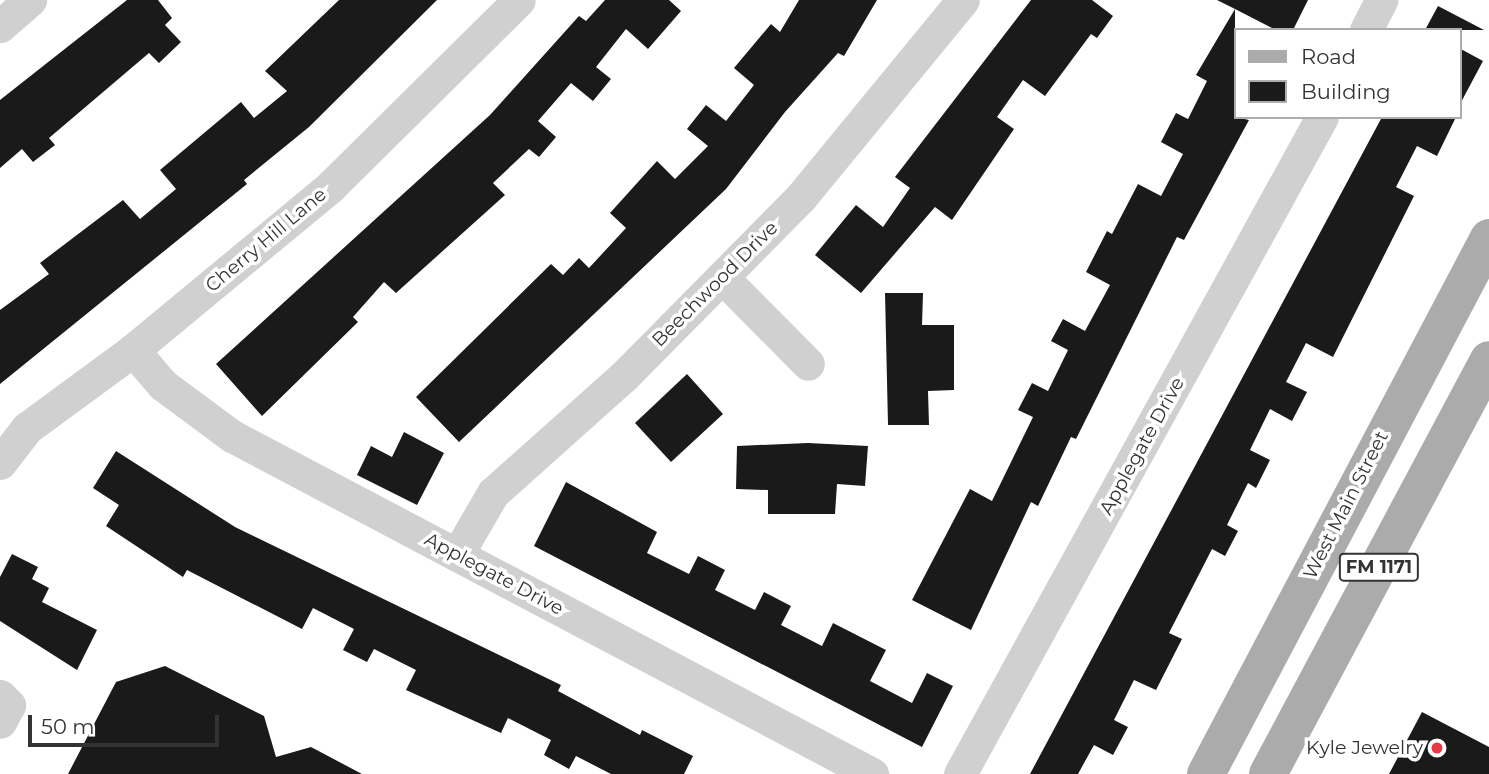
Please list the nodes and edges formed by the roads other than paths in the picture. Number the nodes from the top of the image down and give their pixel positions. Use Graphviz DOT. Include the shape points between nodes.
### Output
graph roads {
  1 [pos="30,0"];
  2 [pos="519,0"];
  3 [pos="962,0"];
  4 [pos="1381,0"];
  5 [pos="0,26"];
  6 [pos="1367,28"];
  7 [pos="1321,119"];
  8 [pos="1489,238"];
  9 [pos="722,277"];
  10 [pos="133,350"];
  11 [pos="1489,360"];
  12 [pos="808,363"];
  13 [pos="0,463"];
  14 [pos="457,555"];
  15 [pos="1304,587"];
  16 [pos="1354,613"];
  17 [pos="872,774"];
  18 [pos="960,774"];
  19 [pos="1206,774"];
  20 [pos="1268,774"];
  1 -- 5 [label="street"];
  2 -- 10 [label="street, Cherry Hill Lane" via="331,186"];
  3 -- 9 [label="street, Beechwood Drive" via="856,134"];
  4 -- 6 [label="street"];
  7 -- 18 [label="street, Applegate Drive"];
  8 -- 15 [label="main road, West Main Street / FM 1171"];
  9 -- 12 [label="street"];
  9 -- 14 [label="street, Beechwood Drive" via="624,376 501,485"];
  10 -- 13 [label="street, Cherry Hill Lane" via="27,428"];
  10 -- 14 [label="street, Applegate Drive" via="163,385 232,436"];
  11 -- 16 [label="main road, FM 1171"];
  14 -- 17 [label="street, Applegate Drive"];
  15 -- 16 [label="main road"];
  15 -- 19 [label="main road, West Main Street / FM 1171"];
  16 -- 20 [label="main road, FM 1171"];
}
